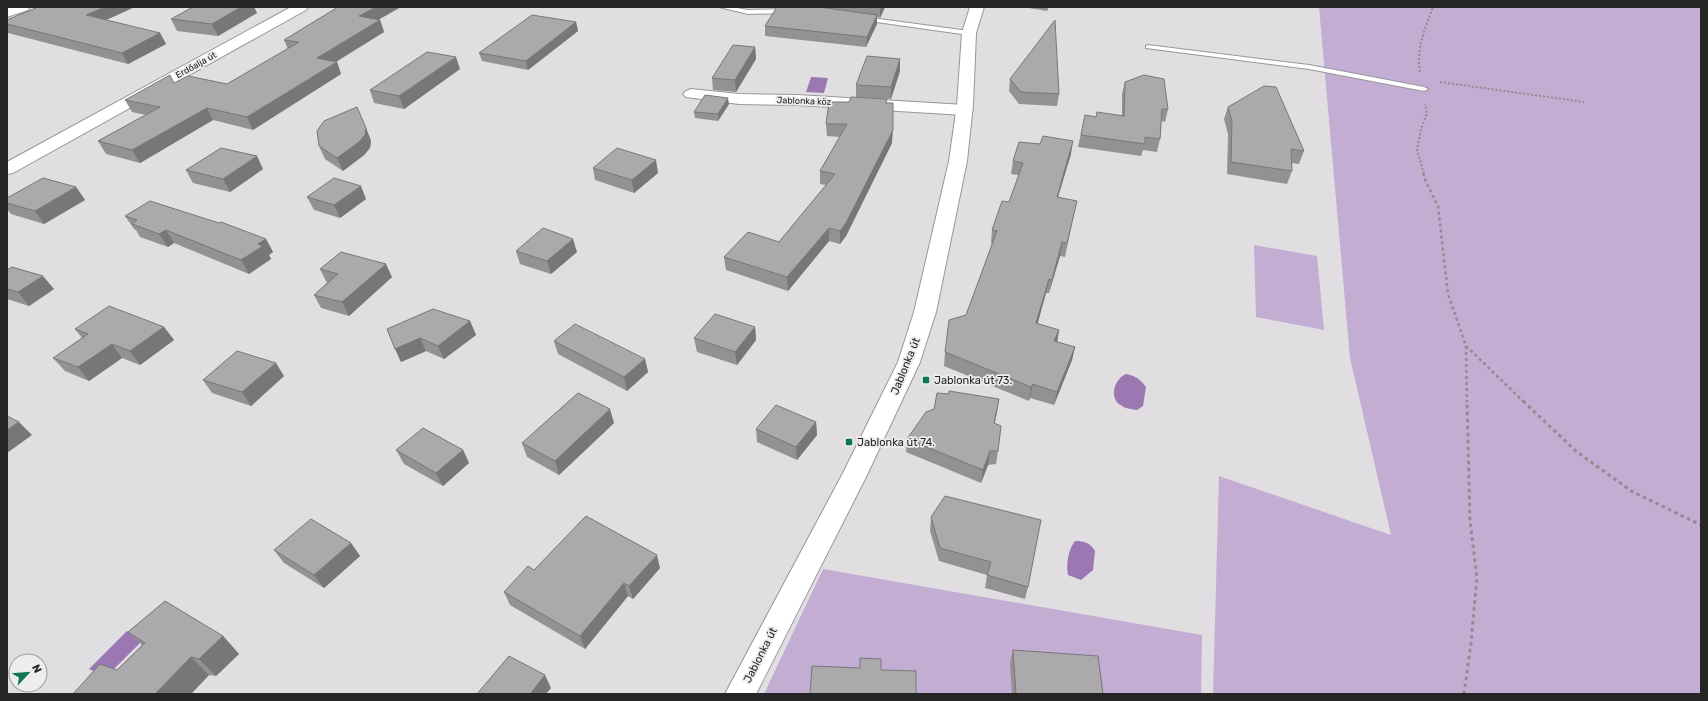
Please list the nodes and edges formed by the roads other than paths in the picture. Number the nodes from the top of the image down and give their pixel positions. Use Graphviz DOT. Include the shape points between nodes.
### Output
graph roads {
  1 [pos="23,7"];
  2 [pos="301,7"];
  3 [pos="722,7"];
  4 [pos="977,7"];
  5 [pos="796,11"];
  6 [pos="7,13"];
  7 [pos="855,18"];
  8 [pos="969,33"];
  9 [pos="1148,47"];
  10 [pos="1424,89"];
  11 [pos="691,94"];
  12 [pos="964,110"];
  13 [pos="7,168"];
  14 [pos="740,694"];
  1 -- 6 [label="street"];
  2 -- 13 [label="street, Erdőalja út"];
  3 -- 5 [label="lane" via="748,12"];
  4 -- 8 [label="street, Jablonka út"];
  7 -- 8 [label="lane"];
  8 -- 12 [label="street, Jablonka út"];
  9 -- 10 [label="lane" via="1309,67"];
  11 -- 12 [label="street, Jablonka köz" via="740,99"];
  12 -- 14 [label="street, Jablonka út" via="958,160 934,274 909,362"];
}
